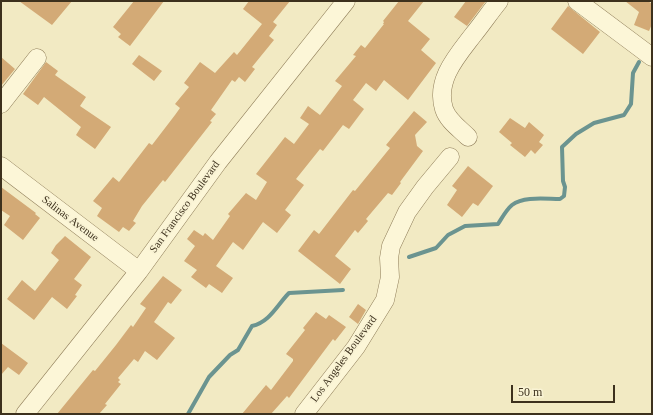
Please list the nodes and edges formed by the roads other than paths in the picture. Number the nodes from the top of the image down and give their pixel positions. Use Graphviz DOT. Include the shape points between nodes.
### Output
graph roads {
  1 [pos="346,1"];
  2 [pos="499,1"];
  3 [pos="577,1"];
  4 [pos="652,57"];
  5 [pos="37,58"];
  6 [pos="1,104"];
  7 [pos="468,137"];
  8 [pos="450,157"];
  9 [pos="1,166"];
  10 [pos="139,271"];
  11 [pos="25,414"];
  12 [pos="304,414"];
  1 -- 10 [label="street, San Francisco Boulevard" via="218,162"];
  2 -- 7 [label="street" via="452,62 442,90 444,109 451,121"];
  3 -- 4 [label="street"];
  5 -- 6 [label="street"];
  8 -- 12 [label="street, Los Angeles Boulevard" via="407,212 391,246 390,277 385,300 356,347"];
  9 -- 10 [label="street, Salinas Avenue"];
  10 -- 11 [label="street, San Francisco Boulevard"];
}
